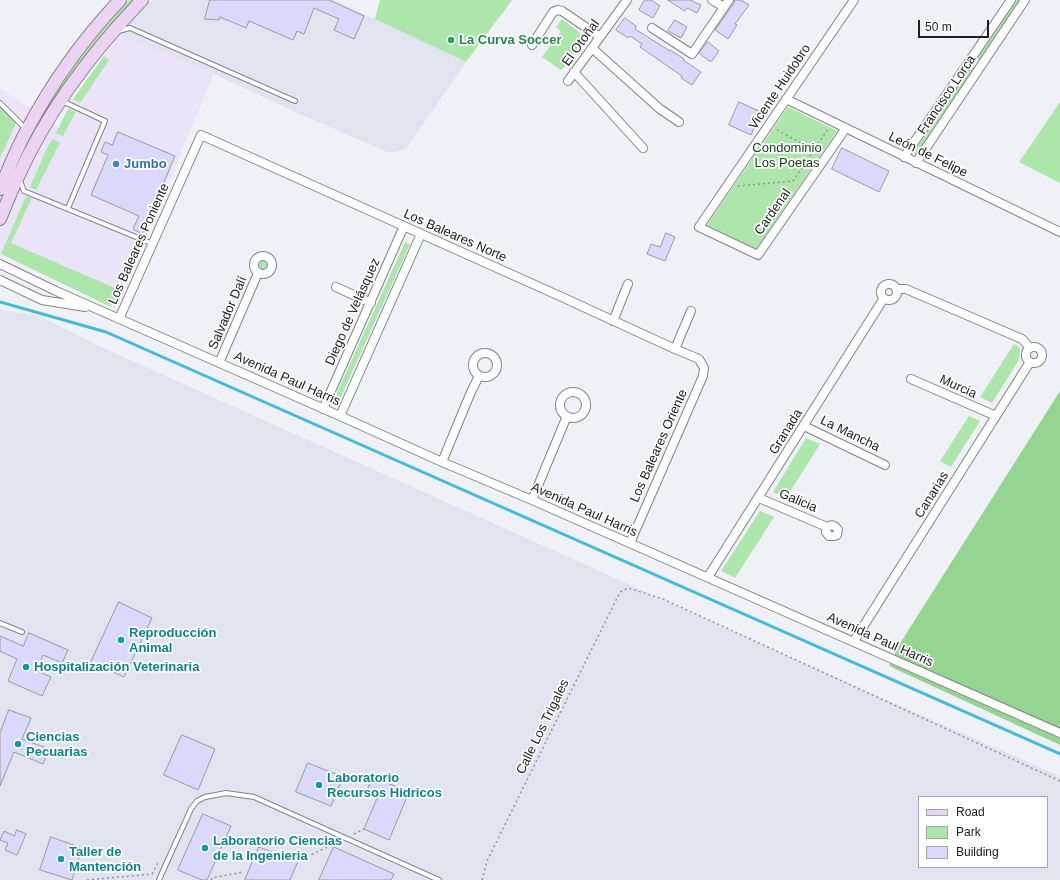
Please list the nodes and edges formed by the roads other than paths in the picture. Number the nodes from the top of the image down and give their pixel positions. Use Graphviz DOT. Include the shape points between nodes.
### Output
graph roads {
  1 [pos="120,0"];
  2 [pos="142,0"];
  3 [pos="627,0"];
  4 [pos="712,0"];
  5 [pos="729,0"];
  6 [pos="854,0"];
  7 [pos="1011,0"];
  8 [pos="1025,0"];
  9 [pos="724,8"];
  10 [pos="652,28"];
  11 [pos="112,33"];
  12 [pos="600,37"];
  13 [pos="532,45"];
  14 [pos="592,48"];
  15 [pos="970,60"];
  16 [pos="980,68"];
  17 [pos="574,72"];
  18 [pos="568,81"];
  19 [pos="786,99"];
  20 [pos="61,101"];
  21 [pos="295,101"];
  22 [pos="0,103"];
  23 [pos="679,122"];
  24 [pos="846,128"];
  25 [pos="27,129"];
  26 [pos="201,135"];
  27 [pos="643,148"];
  28 [pos="904,157"];
  29 [pos="916,163"];
  30 [pos="18,176"];
  31 [pos="0,188"];
  32 [pos="68,208"];
  33 [pos="0,219"];
  34 [pos="404,226"];
  35 [pos="699,227"];
  36 [pos="1060,232"];
  37 [pos="421,234"];
  38 [pos="153,244"];
  39 [pos="0,264"];
  40 [pos="258,273"];
  41 [pos="0,280"];
  42 [pos="628,284"];
  43 [pos="336,287"];
  44 [pos="896,289"];
  45 [pos="884,298"];
  46 [pos="370,302"];
  47 [pos="97,309"];
  48 [pos="692,312"];
  49 [pos="119,319"];
  50 [pos="613,321"];
  51 [pos="1030,348"];
  52 [pos="675,349"];
  53 [pos="699,359"];
  54 [pos="1030,362"];
  55 [pos="219,363"];
  56 [pos="479,376"];
  57 [pos="912,379"];
  58 [pos="323,408"];
  59 [pos="340,416"];
  60 [pos="567,416"];
  61 [pos="996,416"];
  62 [pos="804,426"];
  63 [pos="442,462"];
  64 [pos="885,465"];
  65 [pos="759,498"];
  66 [pos="532,500"];
  67 [pos="827,527"];
  68 [pos="630,543"];
  69 [pos="708,577"];
  70 [pos="0,623"];
  71 [pos="22,632"];
  72 [pos="854,641"];
  73 [pos="1060,733"];
  74 [pos="159,880"];
  75 [pos="439,880"];
  1 -- 25 [label="main road" via="69,62"];
  2 -- 11 [label="main road"];
  3 -- 12 [label="street, El Otoñal"];
  4 -- 9 [label="street"];
  5 -- 9 [label="street"];
  6 -- 19 [label="street, Vicente Huidobro"];
  7 -- 15 [label="street, Francisco Lorca"];
  8 -- 16 [label="street, Francisco Lorca"];
  9 -- 10 [label="street" via="692,54"];
  11 -- 20 [label="main road"];
  11 -- 21 [label="lane" via="130,28"];
  12 -- 13 [label="street" via="558,10 553,12"];
  12 -- 14 [label="street, El Otoñal"];
  14 -- 17 [label="street, El Otoñal"];
  14 -- 23 [label="street" via="660,109"];
  15 -- 16 [label="street"];
  15 -- 28 [label="street, Francisco Lorca"];
  16 -- 29 [label="street, Francisco Lorca"];
  17 -- 18 [label="street, El Otoñal"];
  17 -- 27 [label="street"];
  19 -- 24 [label="street, León de Felipe"];
  19 -- 35 [label="street, Vicente Huidobro"];
  20 -- 30 [label="main road"];
  20 -- 32 [label="lane" via="105,121"];
  22 -- 25 [label="lane"];
  24 -- 28 [label="street, León de Felipe"];
  24 -- 35 [label="street, Cardenal" via="758,255"];
  25 -- 31 [label="main road"];
  26 -- 34 [label="street, Los Baleares Norte"];
  26 -- 38 [label="street, Los Baleares Poniente"];
  28 -- 29 [label="street, León de Felipe"];
  29 -- 36 [label="street, León de Felipe"];
  30 -- 32 [label="lane" via="24,191"];
  30 -- 33 [label="main road"];
  32 -- 38 [label="lane"];
  34 -- 37 [label="street, Los Baleares Norte"];
  34 -- 46 [label="street, Diego de Velásquez"];
  37 -- 50 [label="street, Los Baleares Norte"];
  37 -- 59 [label="street"];
  38 -- 49 [label="street, Los Baleares Poniente"];
  39 -- 47 [label="street, Avenida Paul Harris"];
  40 -- 55 [label="street, Salvador Dalí"];
  41 -- 47 [label="street, Avenida Paul Harris" via="42,300"];
  42 -- 50 [label="street"];
  43 -- 46 [label="street"];
  44 -- 45 [label="street, Granada" via="894,298"];
  44 -- 45 [label="street, Granada" via="887,284 881,292"];
  44 -- 51 [label="street, Granada" via="906,289 1022,339"];
  45 -- 62 [label="street, Granada"];
  46 -- 58 [label="street, Diego de Velásquez"];
  47 -- 49 [label="street, Avenida Paul Harris"];
  48 -- 52 [label="street"];
  49 -- 55 [label="street, Avenida Paul Harris"];
  50 -- 52 [label="street, Los Baleares Norte"];
  51 -- 54 [label="street" via="1026,356"];
  51 -- 54 [label="street, Canarias" via="1038,348 1042,355 1038,362"];
  52 -- 53 [label="street, Los Baleares Norte"];
  53 -- 68 [label="street, Los Baleares Oriente" via="704,368 703,376"];
  54 -- 61 [label="street, Canarias"];
  55 -- 58 [label="street, Avenida Paul Harris"];
  56 -- 63 [label="street"];
  57 -- 61 [label="street, Murcia"];
  58 -- 59 [label="street, Avenida Paul Harris"];
  59 -- 63 [label="street, Avenida Paul Harris"];
  60 -- 66 [label="street"];
  61 -- 72 [label="street, Canarias"];
  62 -- 64 [label="street, La Mancha"];
  62 -- 65 [label="street, Granada"];
  63 -- 66 [label="street, Avenida Paul Harris"];
  65 -- 67 [label="street, Galicia"];
  65 -- 69 [label="street, Granada"];
  66 -- 68 [label="street, Avenida Paul Harris"];
  68 -- 69 [label="street, Avenida Paul Harris"];
  69 -- 72 [label="street, Avenida Paul Harris"];
  70 -- 71 [label="lane"];
  72 -- 73 [label="street, Avenida Paul Harris"];
  74 -- 75 [label="lane" via="197,801 205,796 226,793 254,797"];
}
